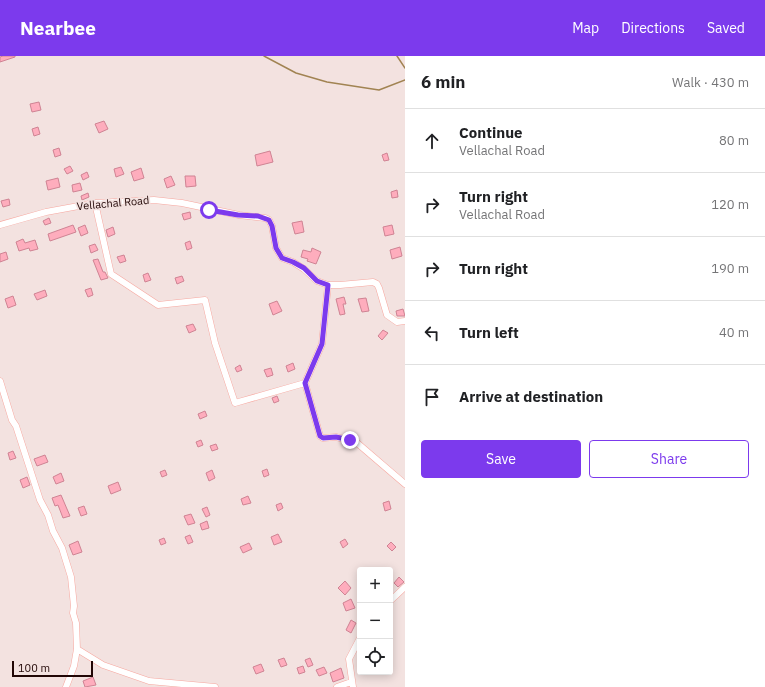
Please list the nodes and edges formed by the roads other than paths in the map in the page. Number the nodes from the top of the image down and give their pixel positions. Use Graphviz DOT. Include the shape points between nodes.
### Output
graph roads {
  1 [pos="95,203"];
  2 [pos="0,225"];
  3 [pos="328,285"];
  4 [pos="405,321"];
  5 [pos="0,380"];
  6 [pos="305,383"];
  7 [pos="405,484"];
  8 [pos="405,587"];
  9 [pos="393,598"];
  10 [pos="359,639"];
  11 [pos="77,649"];
  12 [pos="352,685"];
  13 [pos="66,687"];
  14 [pos="215,687"];
  15 [pos="337,687"];
  1 -- 2 [label="street, Vellachal Road" via="46,212"];
  1 -- 3 [label="street, Vellachal Road" via="154,200 266,218 272,226 276,248 282,258 304,268 317,281"];
  1 -- 6 [label="street" via="111,274 158,305 205,300 214,343 235,403"];
  3 -- 4 [label="street" via="373,282 379,288 387,315 397,322"];
  3 -- 6 [label="street" via="322,344"];
  5 -- 11 [label="street" via="41,505 48,515 67,564 72,583"];
  6 -- 7 [label="street" via="320,436 356,442"];
  8 -- 9 [label="street"];
  10 -- 12 [label="street" via="349,659"];
  11 -- 13 [label="street"];
  11 -- 14 [label="street" via="103,665 149,681"];
  12 -- 15 [label="street"];
}
